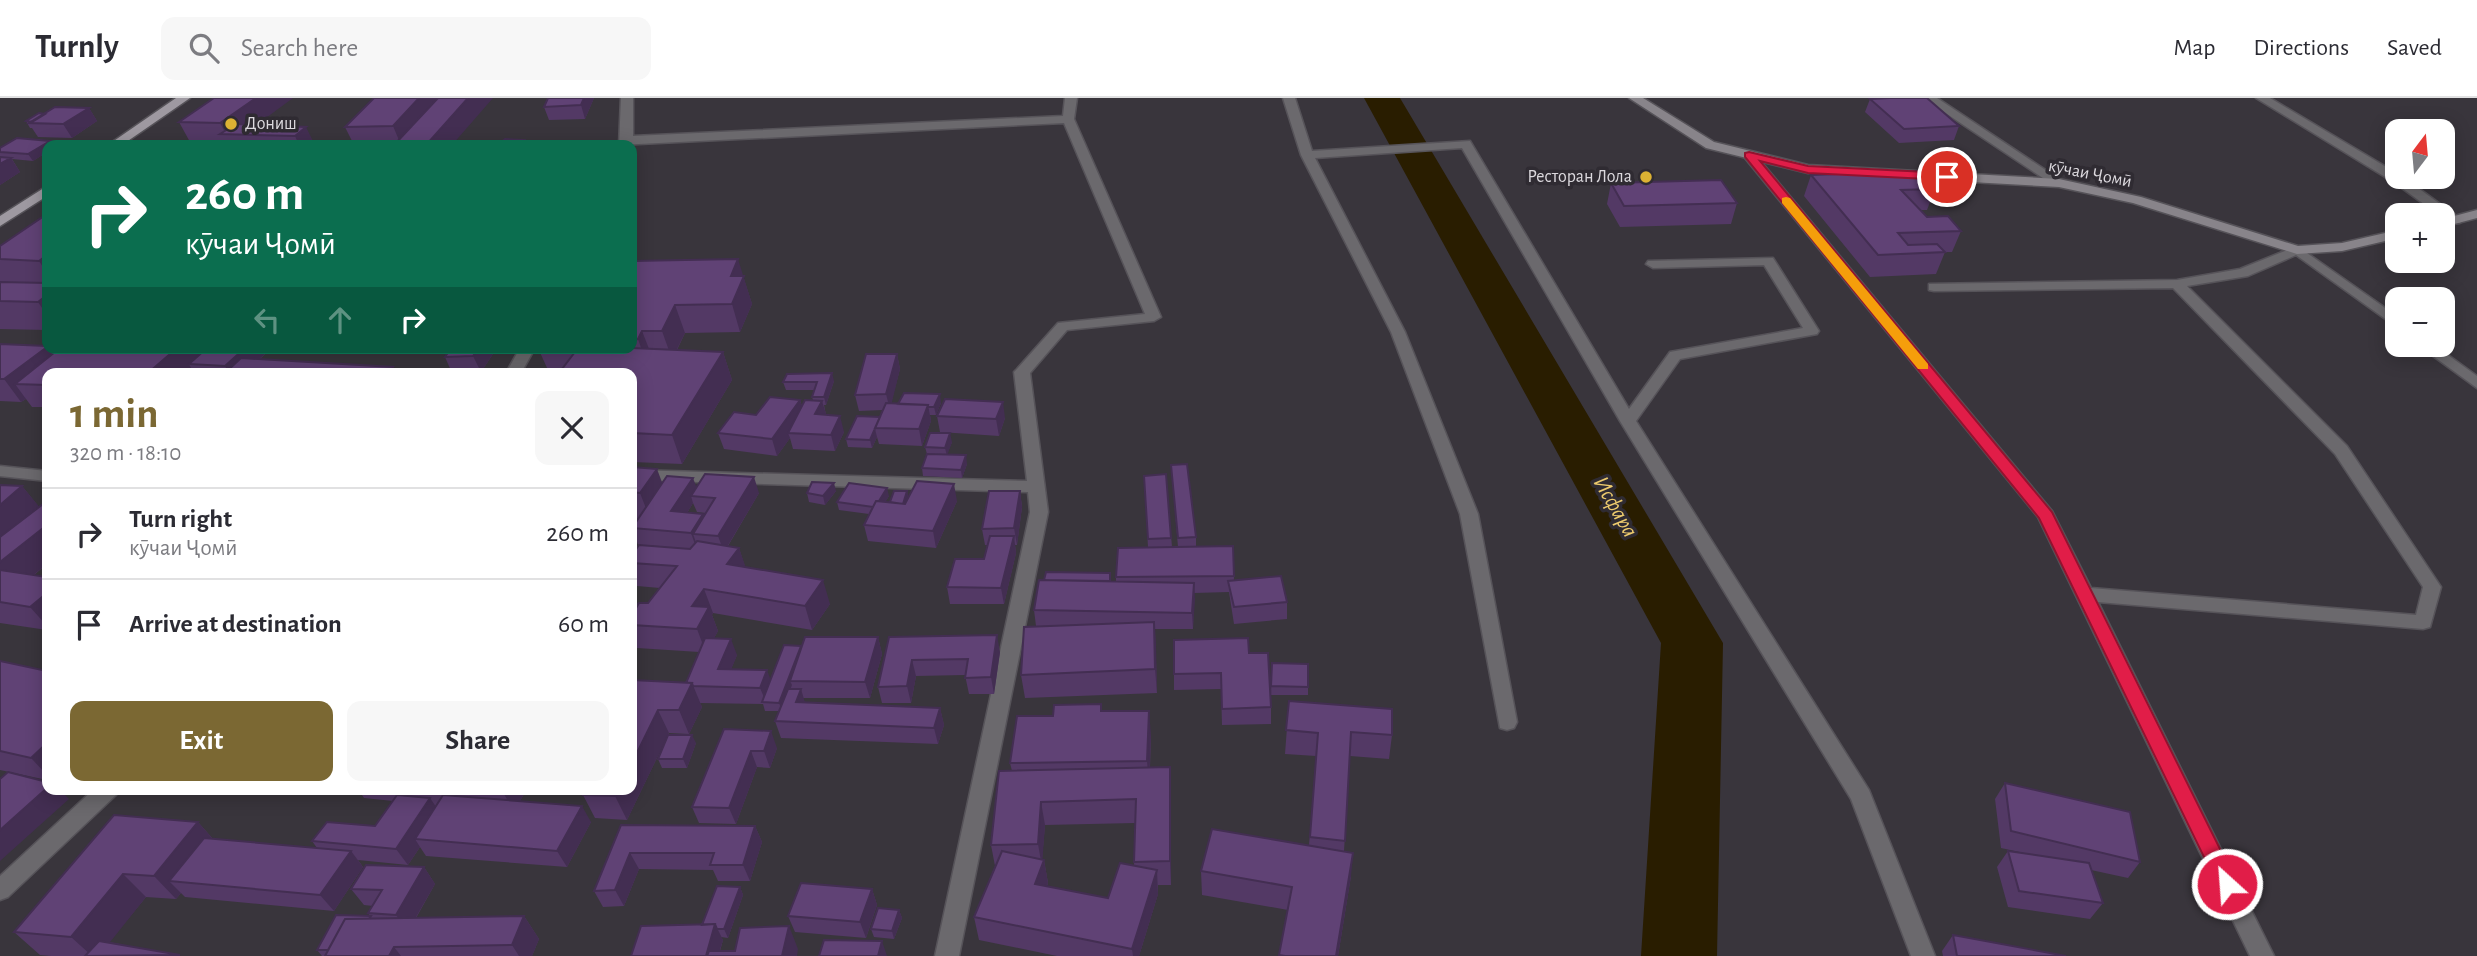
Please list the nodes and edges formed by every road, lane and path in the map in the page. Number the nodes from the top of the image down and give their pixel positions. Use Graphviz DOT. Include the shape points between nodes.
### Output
graph roads {
  1 [pos="184,98"];
  2 [pos="627,98"];
  3 [pos="1071,98"];
  4 [pos="1289,98"];
  5 [pos="1635,98"];
  6 [pos="1929,98"];
  7 [pos="2262,98"];
  8 [pos="1068,120"];
  9 [pos="121,140"];
  10 [pos="626,140"];
  11 [pos="637,141"];
  12 [pos="1307,155"];
  13 [pos="1749,155"];
  14 [pos="2059,183"];
  15 [pos="42,193"];
  16 [pos="2427,203"];
  17 [pos="2477,215"];
  18 [pos="2455,220"];
  19 [pos="0,222"];
  20 [pos="2385,237"];
  21 [pos="2297,250"];
  22 [pos="1653,264"];
  23 [pos="2177,284"];
  24 [pos="1934,287"];
  25 [pos="2385,314"];
  26 [pos="2441,357"];
  27 [pos="2477,383"];
  28 [pos="1628,421"];
  29 [pos="0,471"];
  30 [pos="42,475"];
  31 [pos="637,475"];
  32 [pos="1036,487"];
  33 [pos="2085,594"];
  34 [pos="1507,722"];
  35 [pos="102,795"];
  36 [pos="0,890"];
  37 [pos="947,956"];
  38 [pos="1923,956"];
  39 [pos="2263,956"];
  1 -- 9 [label="main road"];
  2 -- 10 [label="street"];
  3 -- 8 [label="street"];
  4 -- 12 [label="street"];
  5 -- 13 [label="main road, кӯчаи Ҷомӣ" via="1710,145"];
  6 -- 14 [label="street"];
  7 -- 16 [label="street" via="2399,180"];
  8 -- 11 [label="street"];
  8 -- 32 [label="street" via="1154,317 1063,326 1022,372"];
  12 -- 28 [label="street" via="1466,144"];
  12 -- 34 [label="street" via="1398,332 1469,514"];
  13 -- 14 [label="main road, кӯчаи Ҷомӣ" via="1808,169"];
  13 -- 33 [label="street" via="2046,516"];
  14 -- 21 [label="main road, кӯчаи Ҷомӣ" via="2136,200"];
  15 -- 19 [label="main road"];
  17 -- 18 [label="main road"];
  20 -- 21 [label="main road" via="2342,247"];
  21 -- 23 [label="street" via="2243,273"];
  21 -- 25 [label="street"];
  22 -- 28 [label="street" via="1768,261 1812,331 1675,355"];
  23 -- 24 [label="street"];
  23 -- 33 [label="street" via="2341,450 2432,586 2423,622"];
  26 -- 27 [label="street"];
  28 -- 38 [label="street" via="1861,796"];
  29 -- 30 [label="street"];
  31 -- 32 [label="street"];
  32 -- 37 [label="street" via="1039,512"];
  33 -- 39 [label="street"];
  35 -- 36 [label="street"];
}
